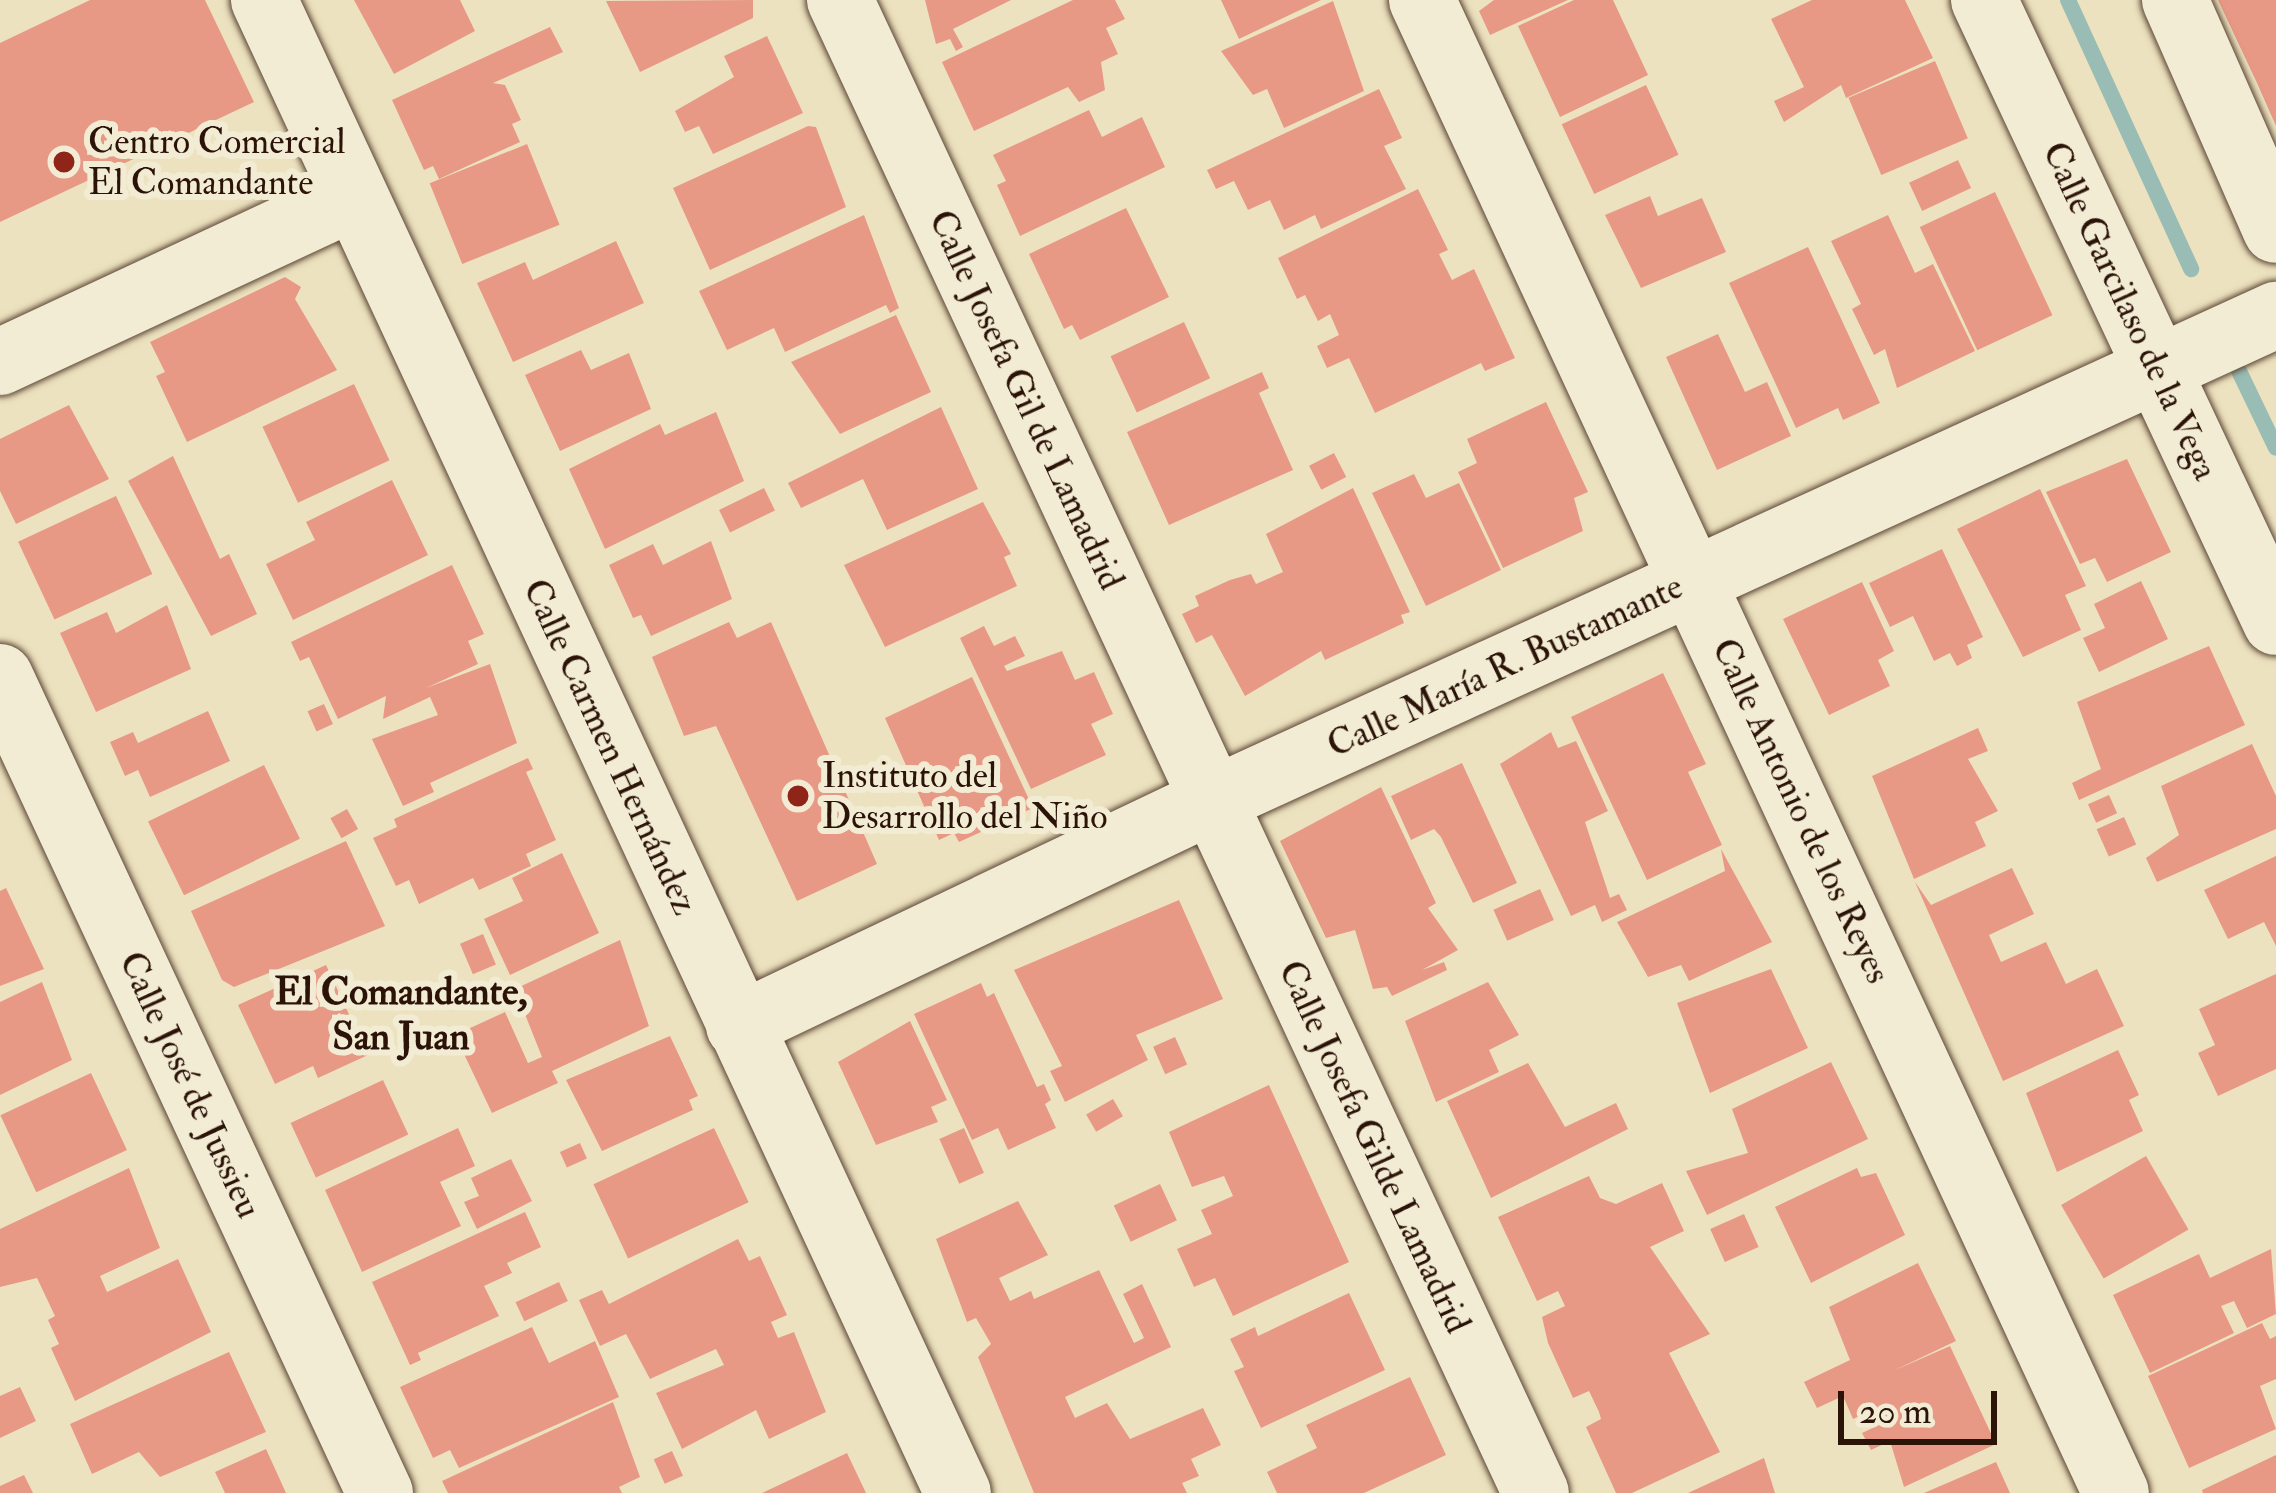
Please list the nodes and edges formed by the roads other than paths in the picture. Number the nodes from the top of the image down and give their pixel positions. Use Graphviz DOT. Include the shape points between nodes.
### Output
graph roads {
  1 [pos="264,0"];
  2 [pos="840,0"];
  3 [pos="1422,0"];
  4 [pos="1984,0"];
  5 [pos="2175,0"];
  6 [pos="355,197"];
  7 [pos="2276,230"];
  8 [pos="2276,315"];
  9 [pos="0,362"];
  10 [pos="2157,366"];
  11 [pos="1694,579"];
  12 [pos="2276,622"];
  13 [pos="0,677"];
  14 [pos="1211,801"];
  15 [pos="739,1026"];
  16 [pos="380,1493"];
  17 [pos="958,1493"];
  18 [pos="1536,1493"];
  19 [pos="2116,1493"];
  1 -- 6 [label="street, Calle Carmen Hernández"];
  2 -- 14 [label="street, Calle Josefa Gil de Lamadrid"];
  3 -- 11 [label="street, Calle Antonio de los Reyes"];
  4 -- 10 [label="street, Calle Garcilaso de la Vega"];
  5 -- 7 [label="street"];
  6 -- 9 [label="street"];
  6 -- 15 [label="street, Calle Carmen Hernández"];
  8 -- 10 [label="street, Calle María R. Bustamante"];
  10 -- 11 [label="street, Calle María R. Bustamante"];
  10 -- 12 [label="street, Calle Garcilaso de la Vega"];
  11 -- 14 [label="street, Calle María R. Bustamante"];
  11 -- 19 [label="street, Calle Antonio de los Reyes"];
  13 -- 16 [label="street, Calle José de Jussieu"];
  14 -- 15 [label="street, Calle María R. Bustamante"];
  14 -- 18 [label="street, Calle Josefa Gilde Lamadrid"];
  15 -- 17 [label="street, Calle Carmen Hernández"];
}
